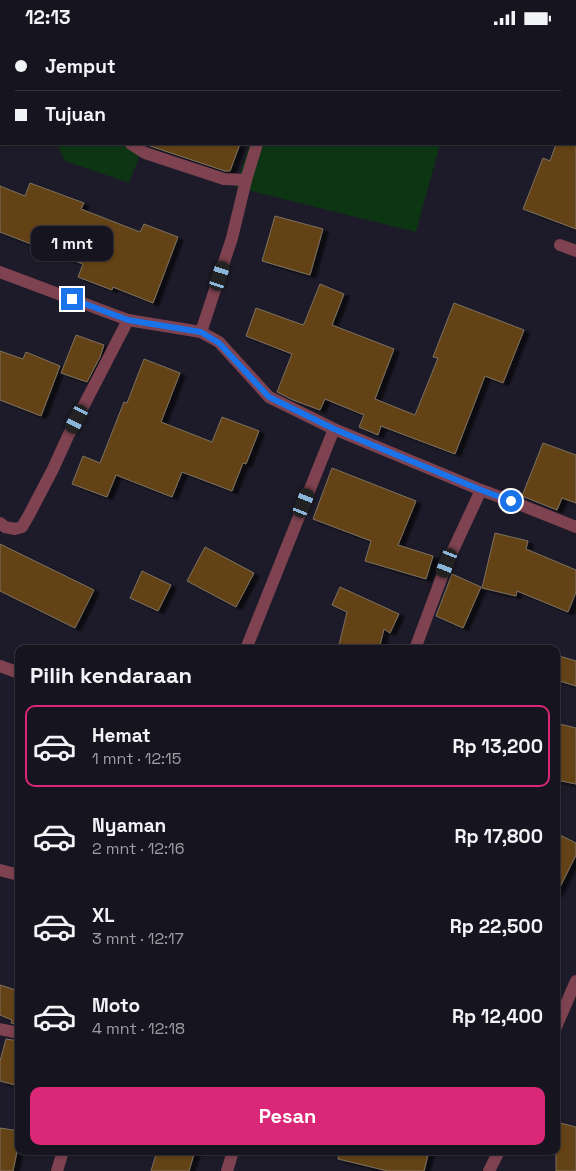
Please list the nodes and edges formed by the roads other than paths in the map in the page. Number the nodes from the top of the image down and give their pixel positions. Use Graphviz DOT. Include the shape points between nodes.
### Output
graph roads {
  1 [pos="133,145"];
  2 [pos="257,145"];
  3 [pos="246,180"];
  4 [pos="560,245"];
  5 [pos="576,251"];
  6 [pos="0,272"];
  7 [pos="128,320"];
  8 [pos="201,332"];
  9 [pos="334,429"];
  10 [pos="481,490"];
  11 [pos="0,523"];
  12 [pos="576,527"];
  13 [pos="248,645"];
  14 [pos="416,645"];
  15 [pos="0,666"];
  16 [pos="15,672"];
  17 [pos="0,870"];
  18 [pos="15,874"];
  19 [pos="576,981"];
  20 [pos="560,1018"];
  21 [pos="0,1029"];
  22 [pos="15,1032"];
  23 [pos="62,1155"];
  24 [pos="232,1155"];
  25 [pos="497,1155"];
  26 [pos="57,1171"];
  27 [pos="228,1171"];
  28 [pos="489,1171"];
  1 -- 3 [label="street" via="145,153 224,179"];
  2 -- 3 [label="street"];
  3 -- 8 [label="street" via="232,238"];
  4 -- 5 [label="street"];
  6 -- 7 [label="street"];
  7 -- 8 [label="street"];
  7 -- 11 [label="street" via="26,521 15,529"];
  8 -- 9 [label="street" via="219,343 269,397"];
  9 -- 10 [label="street"];
  9 -- 13 [label="street"];
  10 -- 12 [label="street"];
  10 -- 14 [label="street" via="447,563"];
  15 -- 16 [label="street"];
  17 -- 18 [label="street"];
  19 -- 20 [label="street"];
  21 -- 22 [label="street"];
  23 -- 26 [label="street"];
  24 -- 27 [label="street"];
  25 -- 28 [label="street"];
}
